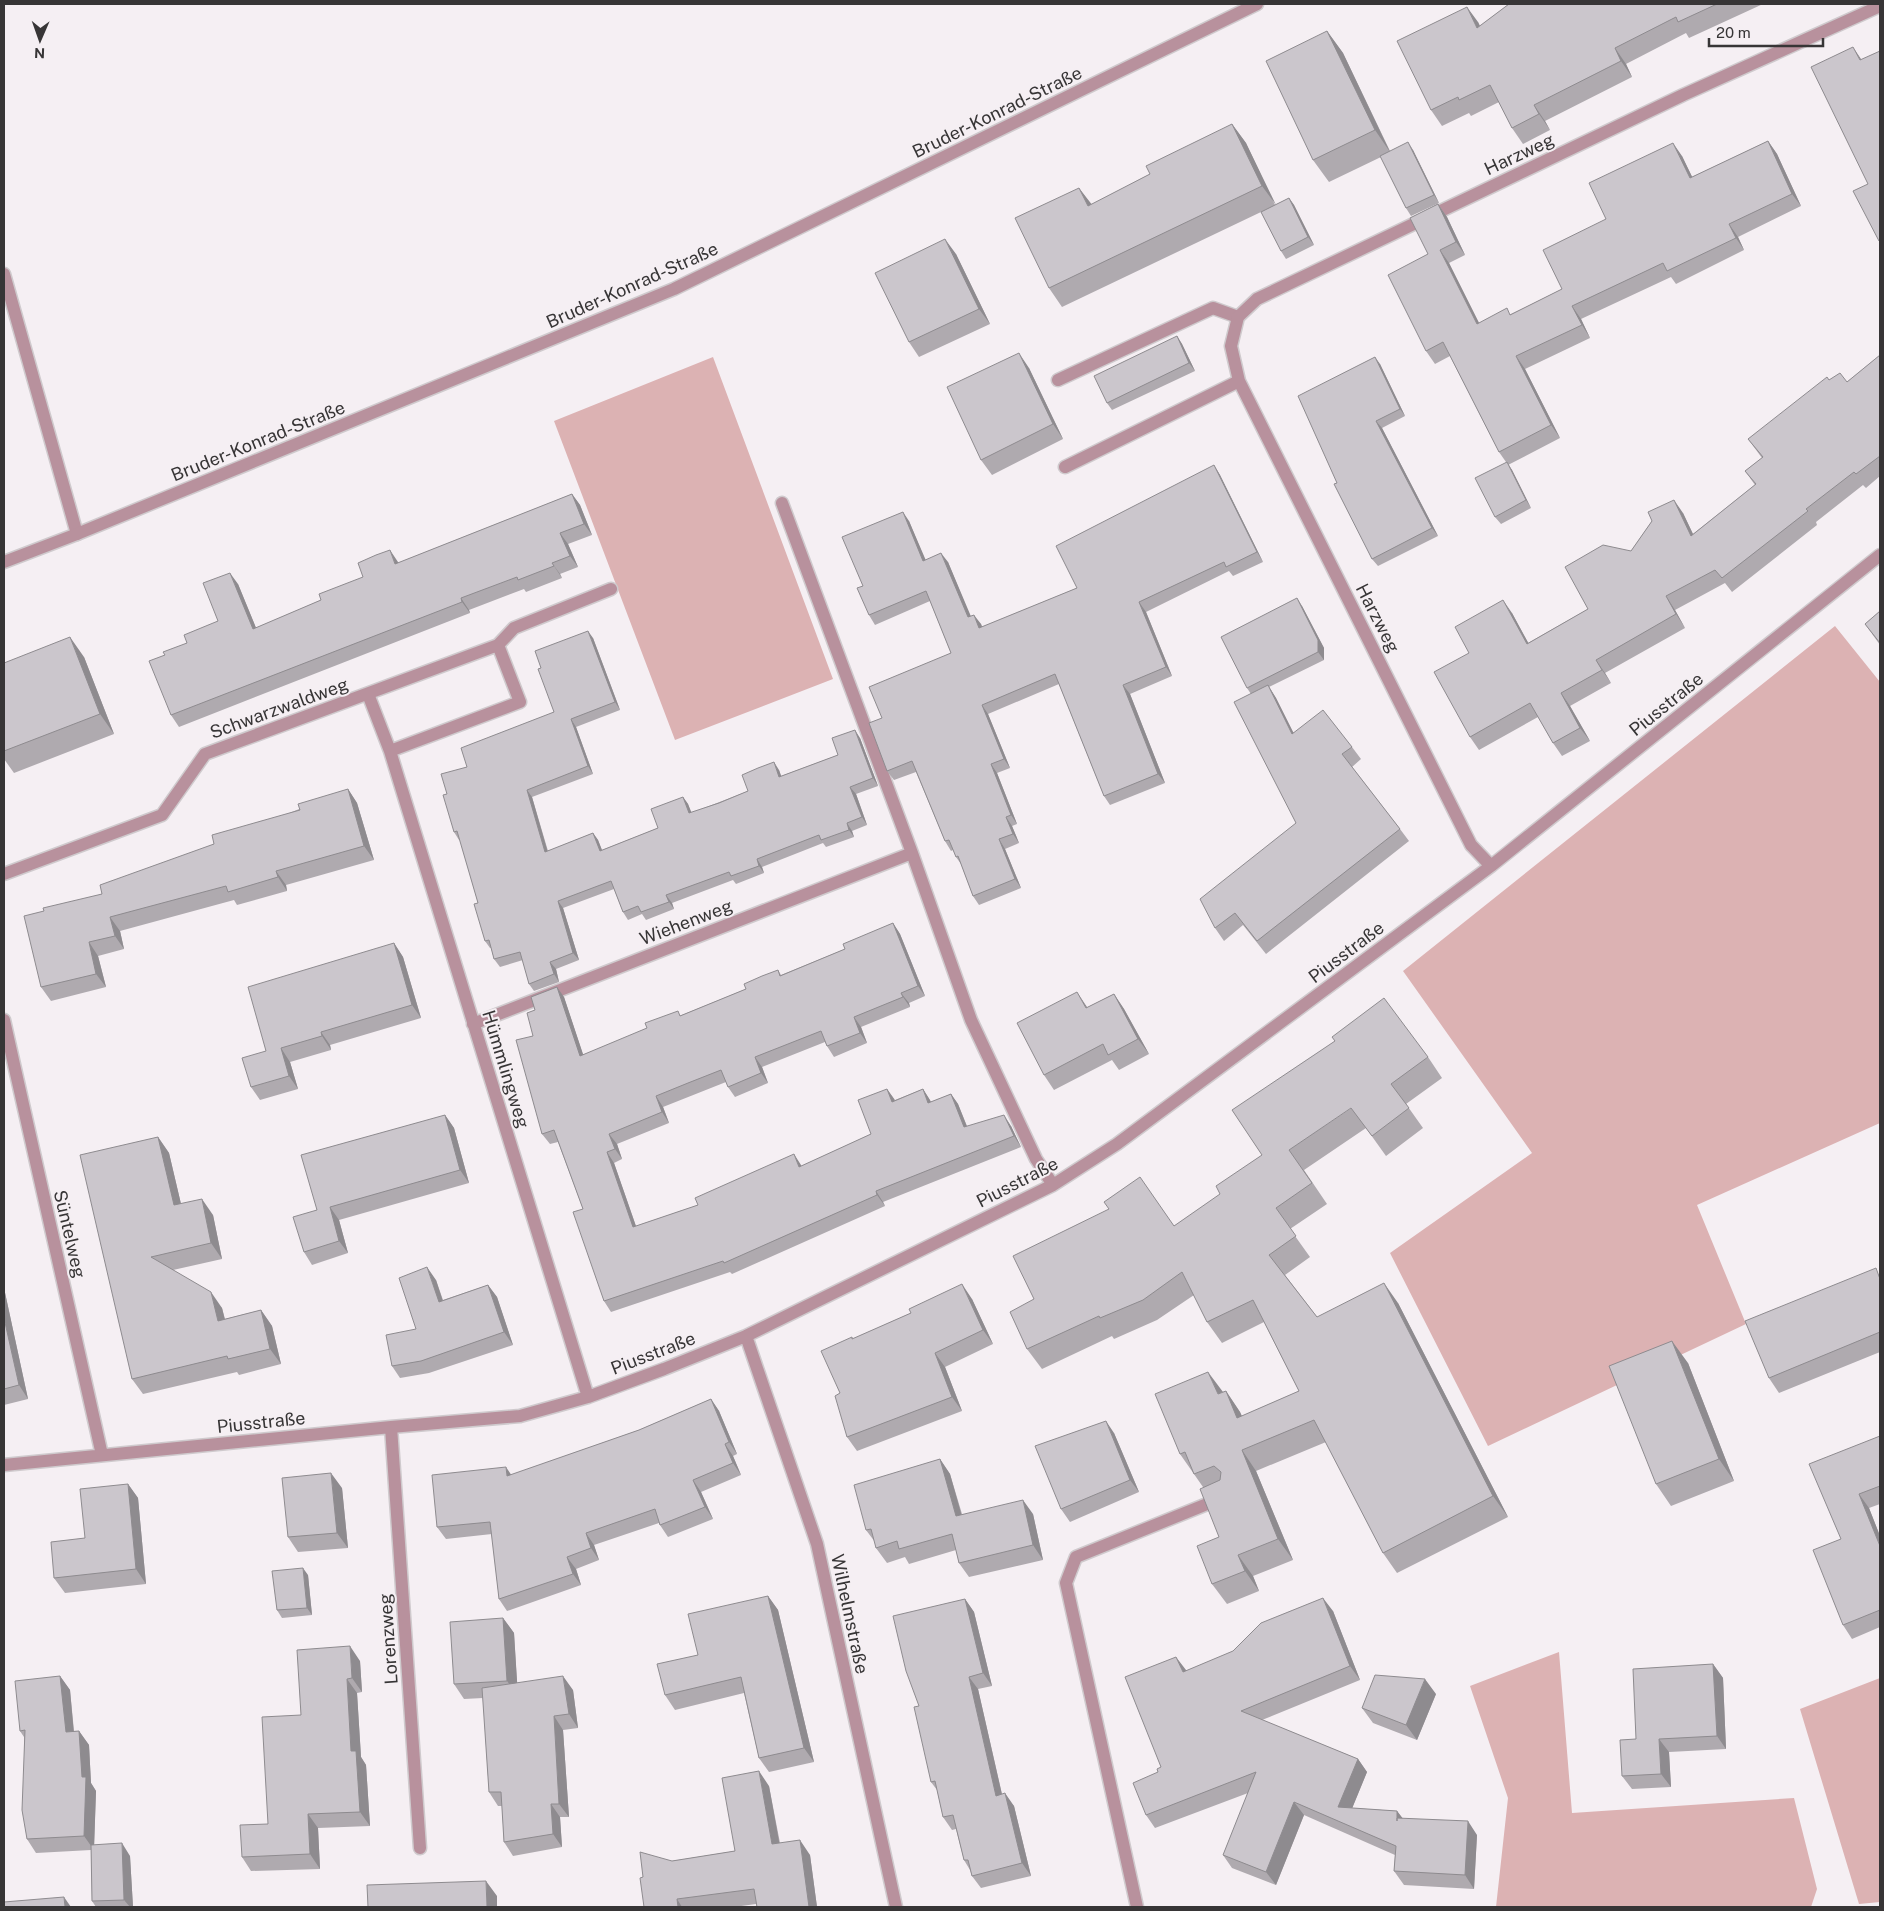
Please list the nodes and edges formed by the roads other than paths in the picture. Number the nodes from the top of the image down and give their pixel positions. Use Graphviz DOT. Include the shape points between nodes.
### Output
graph roads {
  1 [pos="1257,4"];
  2 [pos="1880,6"];
  3 [pos="4,274"];
  4 [pos="1238,316"];
  5 [pos="1058,380"];
  6 [pos="1239,381"];
  7 [pos="1065,467"];
  8 [pos="782,503"];
  9 [pos="77,534"];
  10 [pos="1880,555"];
  11 [pos="4,562"];
  12 [pos="611,590"];
  13 [pos="498,645"];
  14 [pos="368,694"];
  15 [pos="390,751"];
  16 [pos="912,853"];
  17 [pos="1491,866"];
  18 [pos="4,874"];
  19 [pos="4,1020"];
  20 [pos="473,1024"];
  21 [pos="1053,1185"];
  22 [pos="746,1336"];
  23 [pos="588,1396"];
  24 [pos="391,1427"];
  25 [pos="102,1455"];
  26 [pos="4,1465"];
  27 [pos="1228,1495"];
  28 [pos="420,1848"];
  29 [pos="896,1907"];
  30 [pos="1137,1907"];
  1 -- 9 [label="street, Bruder-Konrad-Straße" via="674,289"];
  2 -- 4 [label="street, Harzweg" via="1352,253 1257,300"];
  3 -- 9 [label="street"];
  4 -- 5 [label="street" via="1213,308"];
  4 -- 6 [label="street, Harzweg" via="1232,346"];
  6 -- 7 [label="street"];
  6 -- 17 [label="street, Harzweg" via="1471,845"];
  8 -- 16 [label="street"];
  9 -- 11 [label="street, Bruder-Konrad-Straße"];
  10 -- 17 [label="street, Piusstraße"];
  12 -- 13 [label="street, Schwarzwaldweg" via="514,628"];
  13 -- 14 [label="street, Schwarzwaldweg"];
  13 -- 15 [label="street" via="520,702"];
  14 -- 15 [label="street, Schwarzwaldweg"];
  14 -- 18 [label="street, Schwarzwaldweg" via="205,754 162,815"];
  15 -- 20 [label="street, Hümmlingweg"];
  16 -- 20 [label="street, Wiehenweg"];
  16 -- 21 [label="street" via="972,1020 1036,1159"];
  17 -- 21 [label="street, Piusstraße" via="1118,1144"];
  19 -- 25 [label="street, Süntelweg"];
  20 -- 23 [label="street, Hümmlingweg"];
  21 -- 22 [label="street, Piusstraße"];
  22 -- 23 [label="street, Piusstraße"];
  22 -- 29 [label="street, Wilhelmstraße" via="817,1544"];
  23 -- 24 [label="street, Piusstraße" via="520,1416"];
  24 -- 25 [label="street, Piusstraße"];
  24 -- 28 [label="street, Lorenzweg"];
  25 -- 26 [label="street, Piusstraße"];
  27 -- 30 [label="street" via="1076,1556 1066,1583"];
}
